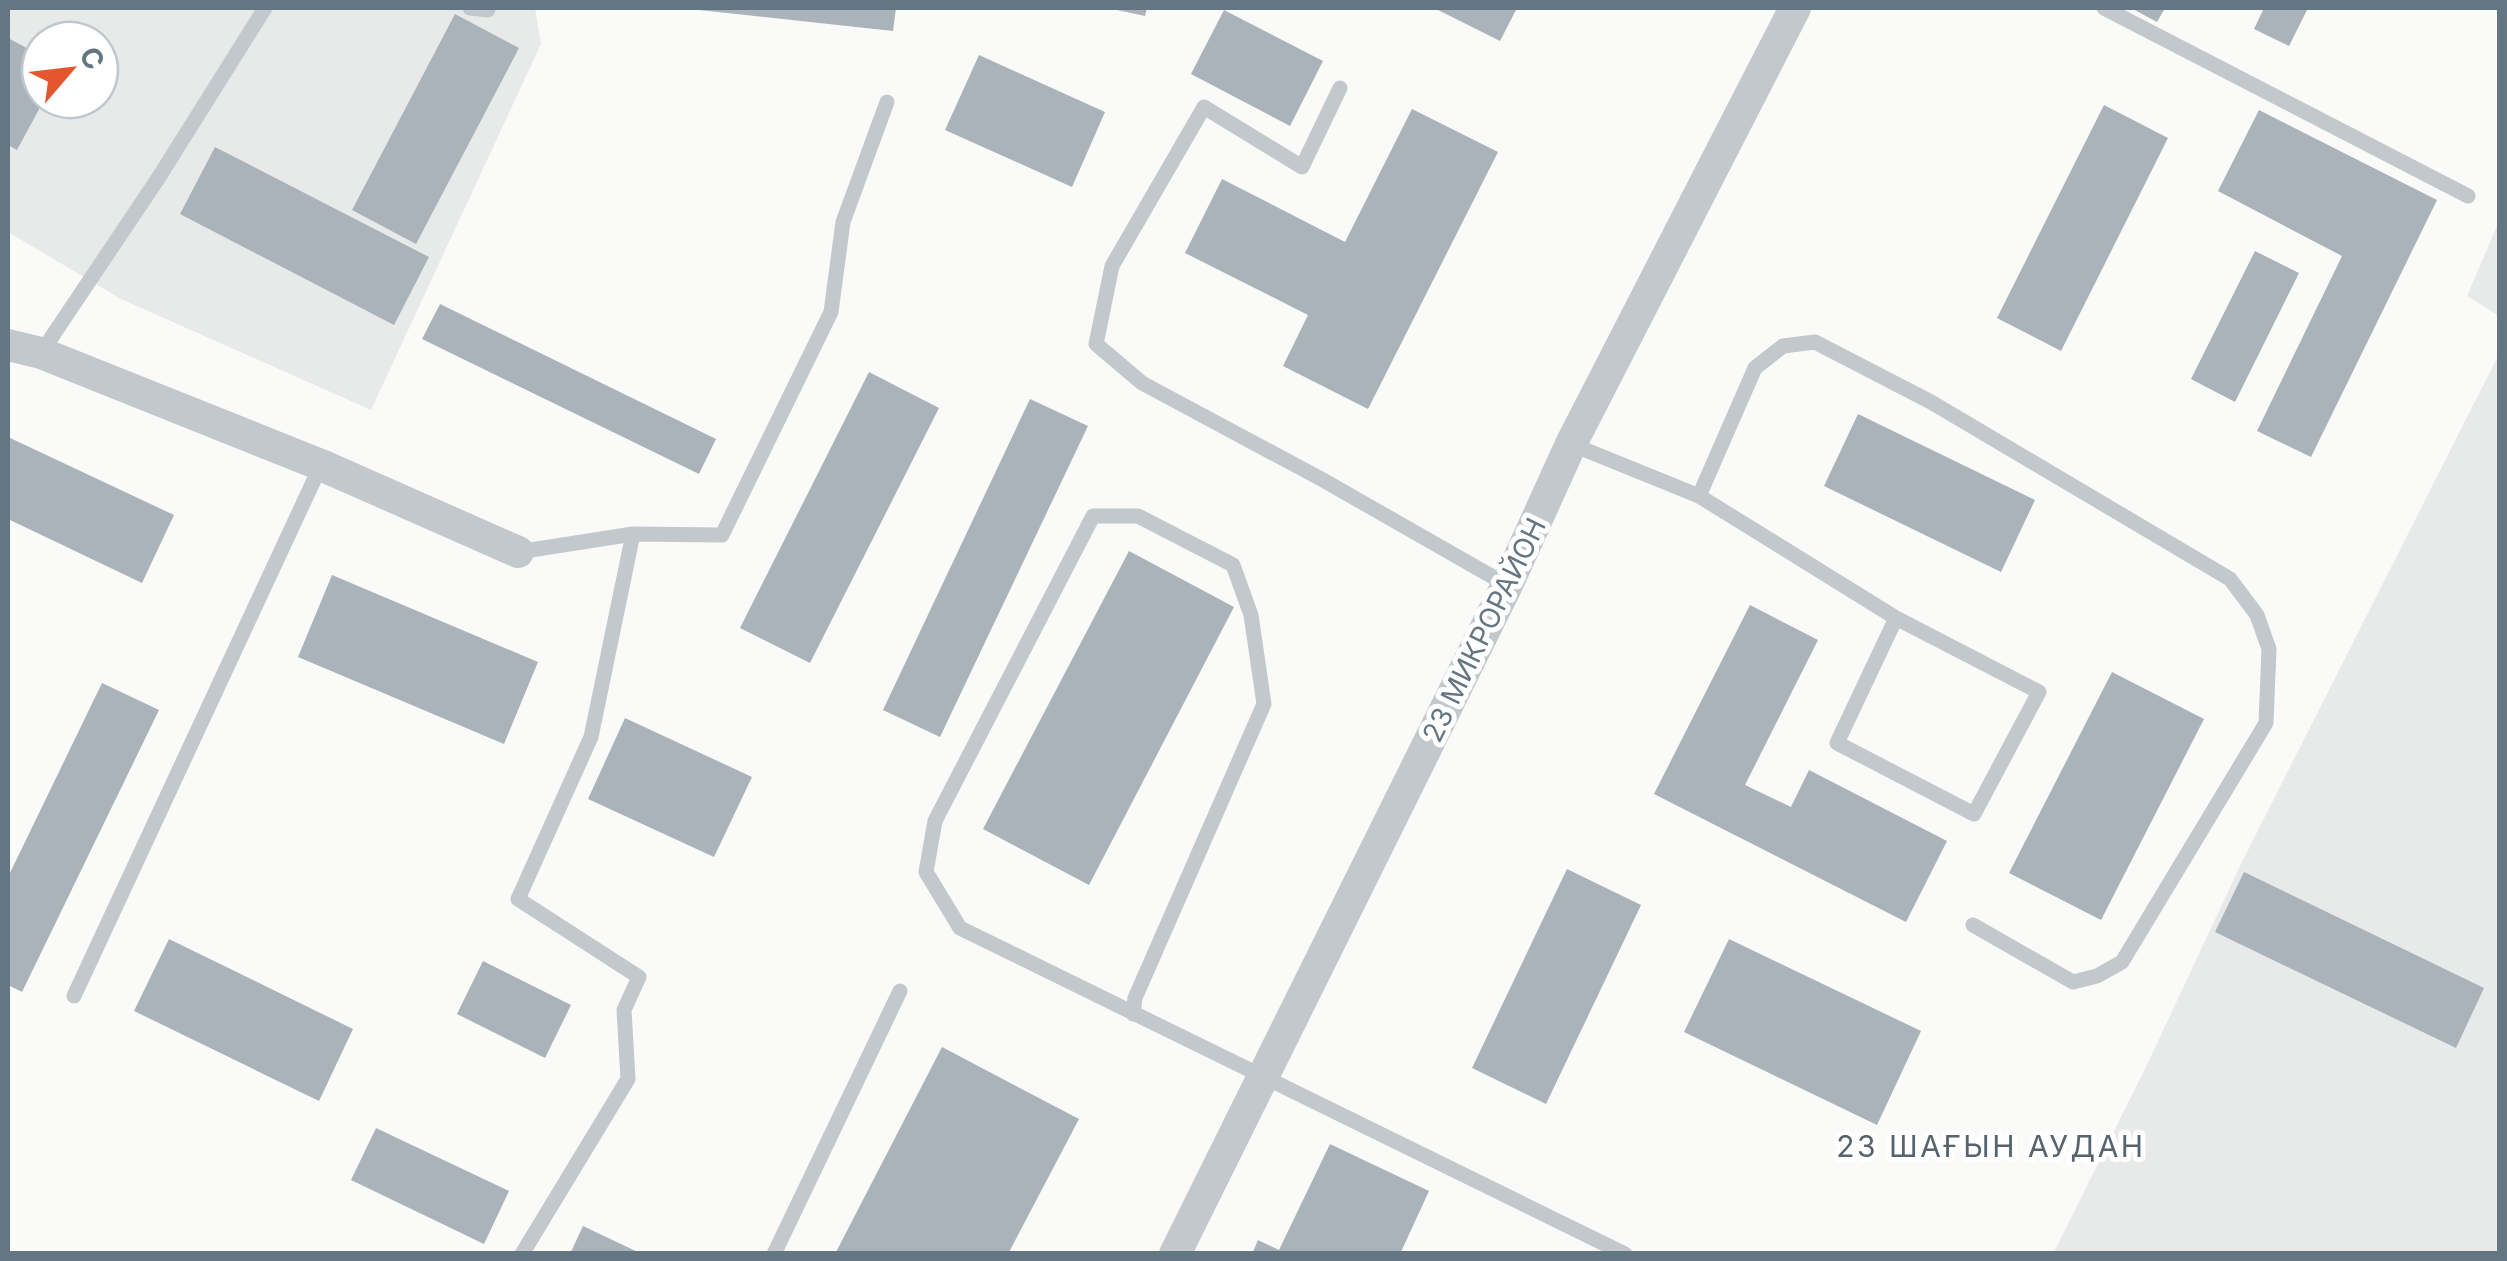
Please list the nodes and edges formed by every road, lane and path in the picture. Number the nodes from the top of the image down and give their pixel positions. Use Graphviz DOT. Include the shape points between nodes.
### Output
graph roads {
  1 [pos="265,8"];
  2 [pos="470,8"];
  3 [pos="1794,8"];
  4 [pos="2104,8"];
  5 [pos="488,10"];
  6 [pos="1340,88"];
  7 [pos="886,102"];
  8 [pos="2468,196"];
  9 [pos="8,345"];
  10 [pos="41,353"];
  11 [pos="1571,444"];
  12 [pos="320,466"];
  13 [pos="1700,496"];
  14 [pos="634,534"];
  15 [pos="518,552"];
  16 [pos="1508,585"];
  17 [pos="1896,618"];
  18 [pos="1974,925"];
  19 [pos="900,991"];
  20 [pos="74,996"];
  21 [pos="1133,1014"];
  22 [pos="1265,1075"];
  23 [pos="522,1254"];
  24 [pos="774,1254"];
  25 [pos="1175,1254"];
  26 [pos="1625,1254"];
  1 -- 10 [label="lane"];
  2 -- 5 [label="lane"];
  3 -- 11 [label="street, 23 МИКРОРАЙОН"];
  4 -- 8 [label="lane"];
  6 -- 16 [label="lane" via="1302,168 1204,107 1112,266 1096,344 1142,383"];
  7 -- 14 [label="lane" via="843,222 832,312 722,535"];
  9 -- 10 [label="street"];
  10 -- 12 [label="street"];
  11 -- 13 [label="lane"];
  11 -- 16 [label="street, 23 МИКРОРАЙОН"];
  12 -- 15 [label="street"];
  12 -- 20 [label="lane"];
  13 -- 17 [label="lane"];
  13 -- 18 [label="lane" via="1755,368 1784,346 1816,342 1931,402 2230,579 2257,615 2269,649 2266,723 2122,962 2073,982"];
  14 -- 15 [label="lane"];
  14 -- 23 [label="lane" via="591,737 518,899 639,977 624,1010 628,1079"];
  16 -- 22 [label="street, 23 МИКРОРАЙОН"];
  17 -- 17 [label="lane" via="2040,692 1974,814 1838,743"];
  19 -- 24 [label="lane"];
  21 -- 21 [label="lane" via="1264,704 1250,615 1233,565 1138,516 1094,516 935,821 926,872 960,928"];
  21 -- 22 [label="lane"];
  22 -- 25 [label="street, 23 МИКРОРАЙОН"];
  22 -- 26 [label="lane"];
}
